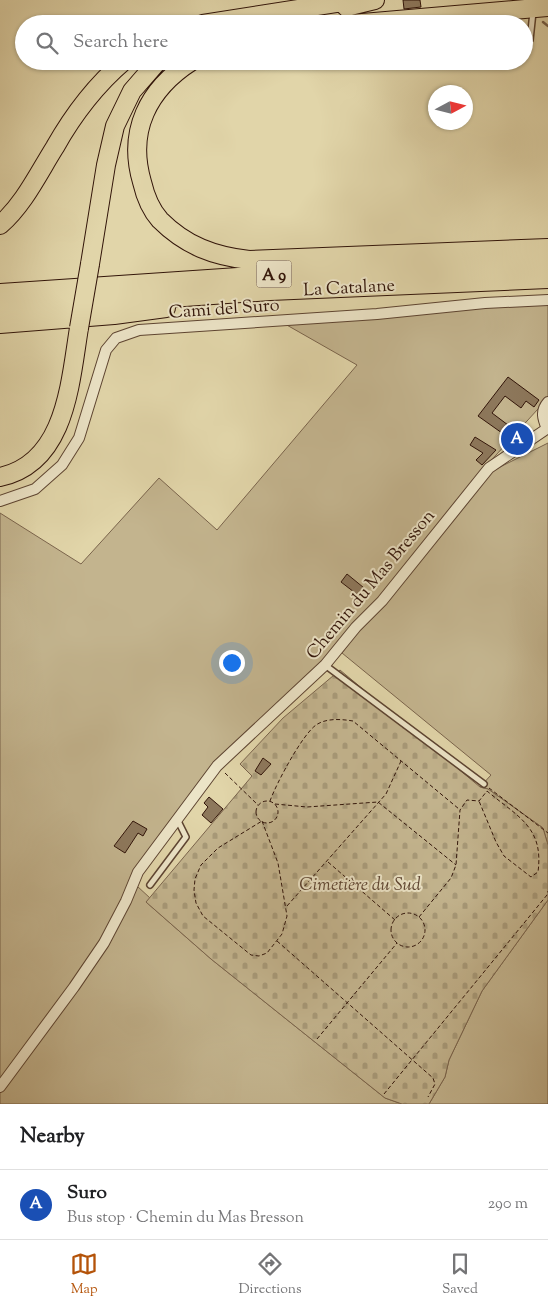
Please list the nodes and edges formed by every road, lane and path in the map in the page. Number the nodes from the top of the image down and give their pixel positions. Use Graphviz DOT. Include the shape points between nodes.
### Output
graph roads {
  1 [pos="356,0"];
  2 [pos="374,0"];
  3 [pos="541,7"];
  4 [pos="260,15"];
  5 [pos="312,15"];
  6 [pos="444,15"];
  7 [pos="533,24"];
  8 [pos="114,70"];
  9 [pos="150,70"];
  10 [pos="177,70"];
  11 [pos="0,225"];
  12 [pos="548,248"];
  13 [pos="548,262"];
  14 [pos="548,279"];
  15 [pos="270,291"];
  16 [pos="0,293"];
  17 [pos="548,300"];
  18 [pos="0,310"];
  19 [pos="0,324"];
  20 [pos="548,402"];
  21 [pos="548,428"];
  22 [pos="0,477"];
  23 [pos="0,501"];
  24 [pos="325,665"];
  25 [pos="401,761"];
  26 [pos="217,766"];
  27 [pos="484,784"];
  28 [pos="270,801"];
  29 [pos="480,801"];
  30 [pos="378,802"];
  31 [pos="275,804"];
  32 [pos="259,805"];
  33 [pos="460,810"];
  34 [pos="176,819"];
  35 [pos="262,821"];
  36 [pos="548,833"];
  37 [pos="328,862"];
  38 [pos="456,866"];
  39 [pos="150,885"];
  40 [pos="548,891"];
  41 [pos="286,907"];
  42 [pos="419,917"];
  43 [pos="395,920"];
  44 [pos="276,941"];
  45 [pos="397,943"];
  46 [pos="348,1003"];
  47 [pos="318,1039"];
  48 [pos="412,1060"];
  49 [pos="0,1087"];
  50 [pos="384,1094"];
  51 [pos="428,1097"];
  1 -- 4 [label="highway"];
  2 -- 5 [label="highway"];
  3 -- 6 [label="highway"];
  3 -- 7 [label="lane"];
  8 -- 11 [label="highway" via="85,102 29,190"];
  9 -- 22 [label="highway, bridge" via="132,90 115,126 62,416 43,452 26,467"];
  10 -- 12 [label="highway" via="150,100 136,145 146,195 159,218 194,246 224,257 249,260"];
  13 -- 16 [label="highway, La Catalane / A 9" via="301,272"];
  14 -- 15 [label="highway, La Catalane / A 9"];
  15 -- 18 [label="highway, La Catalane / A 9"];
  15 -- 19 [label="highway" via="242,302"];
  17 -- 23 [label="street, Cami del Suro" via="139,330 116,338 106,350 79,438 62,465 35,489"];
  20 -- 21 [label="street" via="542,417"];
  21 -- 24 [label="street, Chemin du Mas Bresson" via="489,468 382,601"];
  24 -- 26 [label="street, Chemin du Mas Bresson"];
  24 -- 27 [label="lane"];
  25 -- 28 [label="path" via="353,721 328,720 307,734"];
  25 -- 30 [label="path" via="386,794"];
  25 -- 33 [label="path"];
  26 -- 32 [label="path"];
  26 -- 34 [label="street, Chemin du Mas Bresson"];
  27 -- 36 [label="path"];
  28 -- 31 [label="path"];
  28 -- 32 [label="path"];
  29 -- 29 [label="path" via="487,791 530,826 539,852 538,872 531,877 504,856"];
  29 -- 33 [label="path" via="467,800"];
  30 -- 31 [label="path" via="314,807"];
  30 -- 37 [label="path"];
  30 -- 38 [label="path"];
  31 -- 35 [label="path" via="278,814 275,820"];
  32 -- 35 [label="path" via="256,811"];
  33 -- 38 [label="path"];
  34 -- 39 [label="lane" via="186,837"];
  34 -- 49 [label="street, Chemin du Mas Bresson" via="138,872 104,943"];
  35 -- 41 [label="path" via="278,863"];
  35 -- 44 [label="path" via="218,848 201,865 194,890 203,916 250,955 267,953"];
  37 -- 41 [label="path"];
  37 -- 43 [label="path"];
  38 -- 42 [label="path" via="451,878"];
  40 -- 48 [label="path"];
  41 -- 44 [label="path" via="285,925"];
  42 -- 43 [label="path" via="407,913"];
  42 -- 45 [label="path" via="425,933 422,941 413,946"];
  43 -- 45 [label="path" via="392,928"];
  44 -- 46 [label="path"];
  45 -- 46 [label="path"];
  46 -- 47 [label="path"];
  46 -- 48 [label="path"];
  48 -- 50 [label="path"];
  48 -- 51 [label="path" via="433,1078 435,1084"];
}
